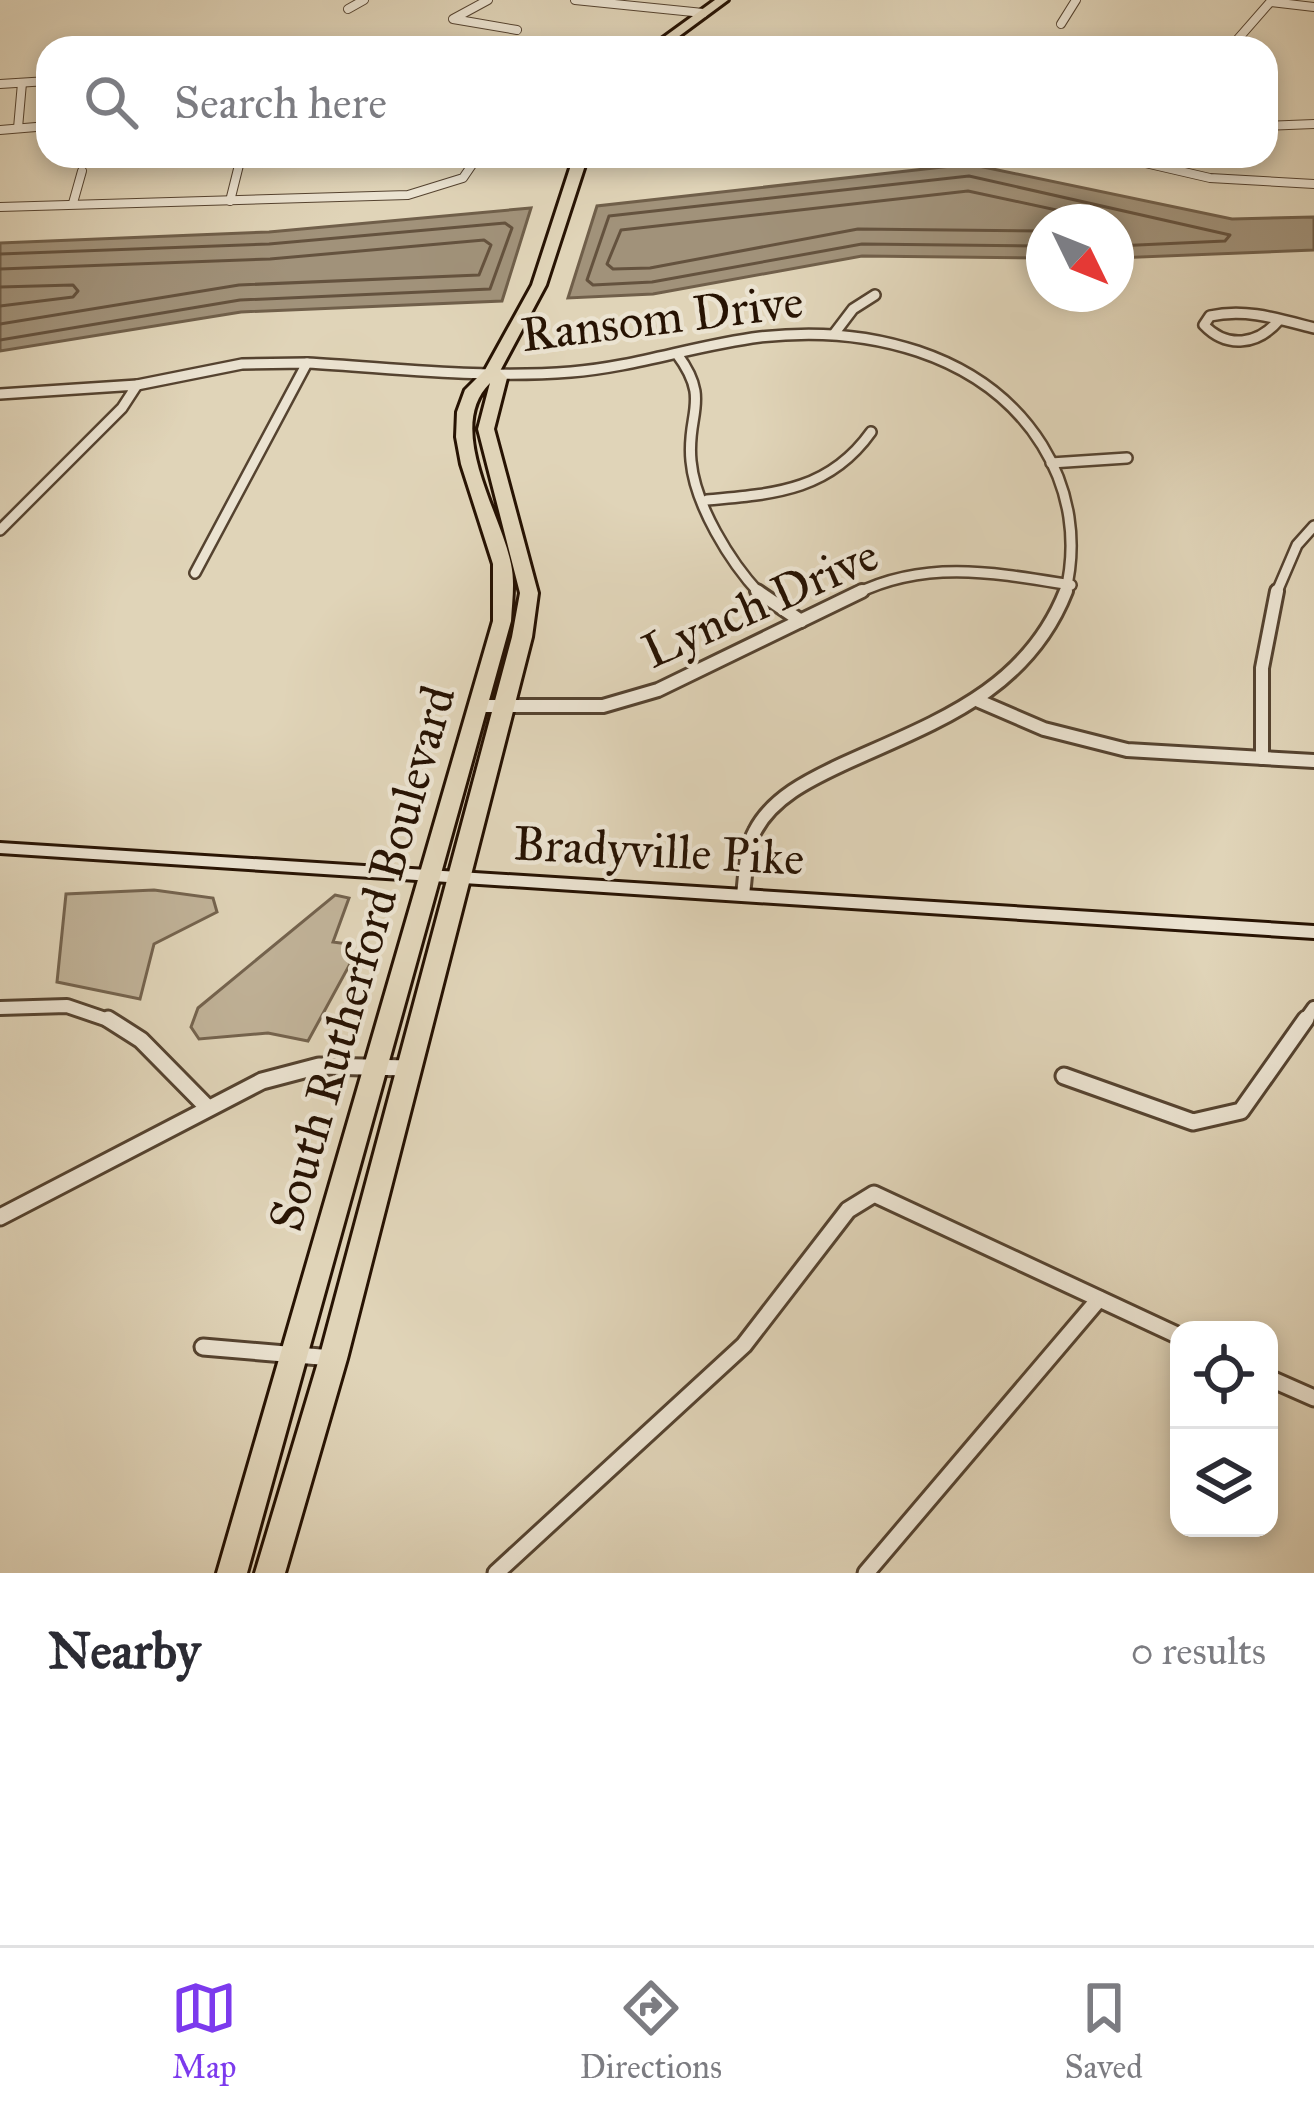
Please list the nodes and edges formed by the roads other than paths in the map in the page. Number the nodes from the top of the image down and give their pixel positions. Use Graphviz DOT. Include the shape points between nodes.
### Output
graph roads {
  1 [pos="364,0"];
  2 [pos="488,0"];
  3 [pos="575,0"];
  4 [pos="722,0"];
  5 [pos="1076,0"];
  6 [pos="1271,1"];
  7 [pos="1314,7"];
  8 [pos="348,8"];
  9 [pos="703,13"];
  10 [pos="1061,24"];
  11 [pos="517,30"];
  12 [pos="671,36"];
  13 [pos="1240,36"];
  14 [pos="36,82"];
  15 [pos="22,83"];
  16 [pos="0,84"];
  17 [pos="1314,124"];
  18 [pos="1278,126"];
  19 [pos="36,127"];
  20 [pos="17,128"];
  21 [pos="0,130"];
  22 [pos="238,168"];
  23 [pos="470,168"];
  24 [pos="576,168"];
  25 [pos="1167,168"];
  26 [pos="82,171"];
  27 [pos="1314,184"];
  28 [pos="230,201"];
  29 [pos="73,203"];
  30 [pos="0,207"];
  31 [pos="875,295"];
  32 [pos="1279,320"];
  33 [pos="1314,328"];
  34 [pos="834,334"];
  35 [pos="676,354"];
  36 [pos="307,363"];
  37 [pos="492,372"];
  38 [pos="137,385"];
  39 [pos="0,394"];
  40 [pos="872,432"];
  41 [pos="1126,458"];
  42 [pos="1051,463"];
  43 [pos="706,500"];
  44 [pos="1314,526"];
  45 [pos="0,530"];
  46 [pos="195,573"];
  47 [pos="1071,585"];
  48 [pos="801,621"];
  49 [pos="979,701"];
  50 [pos="491,706"];
  51 [pos="1262,758"];
  52 [pos="1314,761"];
  53 [pos="0,848"];
  54 [pos="445,877"];
  55 [pos="742,894"];
  56 [pos="1314,932"];
  57 [pos="0,1007"];
  58 [pos="1314,1008"];
  59 [pos="378,1067"];
  60 [pos="410,1068"];
  61 [pos="1064,1076"];
  62 [pos="208,1107"];
  63 [pos="0,1217"];
  64 [pos="1099,1299"];
  65 [pos="1170,1332"];
  66 [pos="203,1347"];
  67 [pos="297,1356"];
  68 [pos="333,1359"];
  69 [pos="1278,1382"];
  70 [pos="1314,1398"];
  71 [pos="232,1573"];
  72 [pos="270,1573"];
  73 [pos="496,1573"];
  74 [pos="866,1573"];
  1 -- 8 [label="street"];
  2 -- 11 [label="street" via="453,19"];
  3 -- 9 [label="street"];
  4 -- 9 [label="highway"];
  5 -- 10 [label="street"];
  6 -- 7 [label="street"];
  6 -- 13 [label="street"];
  9 -- 12 [label="highway"];
  14 -- 15 [label="street"];
  15 -- 16 [label="street"];
  15 -- 20 [label="street"];
  17 -- 18 [label="street"];
  19 -- 20 [label="street"];
  20 -- 21 [label="street"];
  22 -- 28 [label="street"];
  23 -- 28 [label="street" via="428,191"];
  24 -- 37 [label="highway, South Rutherford Boulevard" via="539,285"];
  25 -- 27 [label="street"];
  26 -- 29 [label="street"];
  28 -- 29 [label="street"];
  29 -- 30 [label="street"];
  31 -- 34 [label="street"];
  32 -- 32 [label="street" via="1264,337 1239,342 1204,326 1224,312"];
  32 -- 33 [label="street"];
  34 -- 35 [label="street, Ransom Drive" via="783,334"];
  34 -- 42 [label="street, Ransom Drive" via="928,352 981,377 1018,410"];
  35 -- 37 [label="street, Ransom Drive" via="572,372"];
  35 -- 43 [label="street" via="699,381 689,460"];
  36 -- 37 [label="street, Ransom Drive"];
  36 -- 38 [label="street, Ransom Drive" via="242,364"];
  36 -- 46 [label="street"];
  37 -- 50 [label="highway, South Rutherford Boulevard" via="466,415 465,448 503,567"];
  38 -- 39 [label="street, Ransom Drive"];
  38 -- 45 [label="street"];
  40 -- 43 [label="street" via="854,462 824,482"];
  41 -- 42 [label="street"];
  42 -- 47 [label="street, Ransom Drive" via="1076,542"];
  43 -- 48 [label="street" via="735,563 757,591"];
  44 -- 51 [label="street" via="1282,566 1257,706"];
  47 -- 48 [label="street, Lynch Drive" via="922,571"];
  47 -- 49 [label="street, Ransom Drive" via="1059,619"];
  48 -- 50 [label="street, Lynch Drive" via="658,690 603,706"];
  49 -- 51 [label="street" via="1044,729 1126,750"];
  49 -- 55 [label="street, Ransom Drive" via="792,793 756,830"];
  50 -- 54 [label="highway, South Rutherford Boulevard"];
  51 -- 52 [label="street"];
  53 -- 54 [label="main road, Bradyville Pike"];
  54 -- 55 [label="main road, Bradyville Pike"];
  54 -- 59 [label="highway, South Rutherford Boulevard"];
  54 -- 60 [label="highway, South Rutherford Boulevard"];
  55 -- 56 [label="main road, Bradyville Pike"];
  57 -- 62 [label="street" via="83,1007 140,1034"];
  58 -- 61 [label="street" via="1241,1112 1192,1122"];
  59 -- 60 [label="street"];
  59 -- 62 [label="street" via="320,1066"];
  59 -- 67 [label="highway, South Rutherford Boulevard"];
  60 -- 68 [label="highway, South Rutherford Boulevard"];
  62 -- 63 [label="street"];
  64 -- 65 [label="street"];
  64 -- 73 [label="street" via="874,1194 848,1210 744,1345"];
  64 -- 74 [label="street"];
  66 -- 67 [label="street"];
  67 -- 68 [label="street"];
  67 -- 71 [label="highway, South Rutherford Boulevard"];
  68 -- 72 [label="highway, South Rutherford Boulevard"];
  69 -- 70 [label="street"];
}
